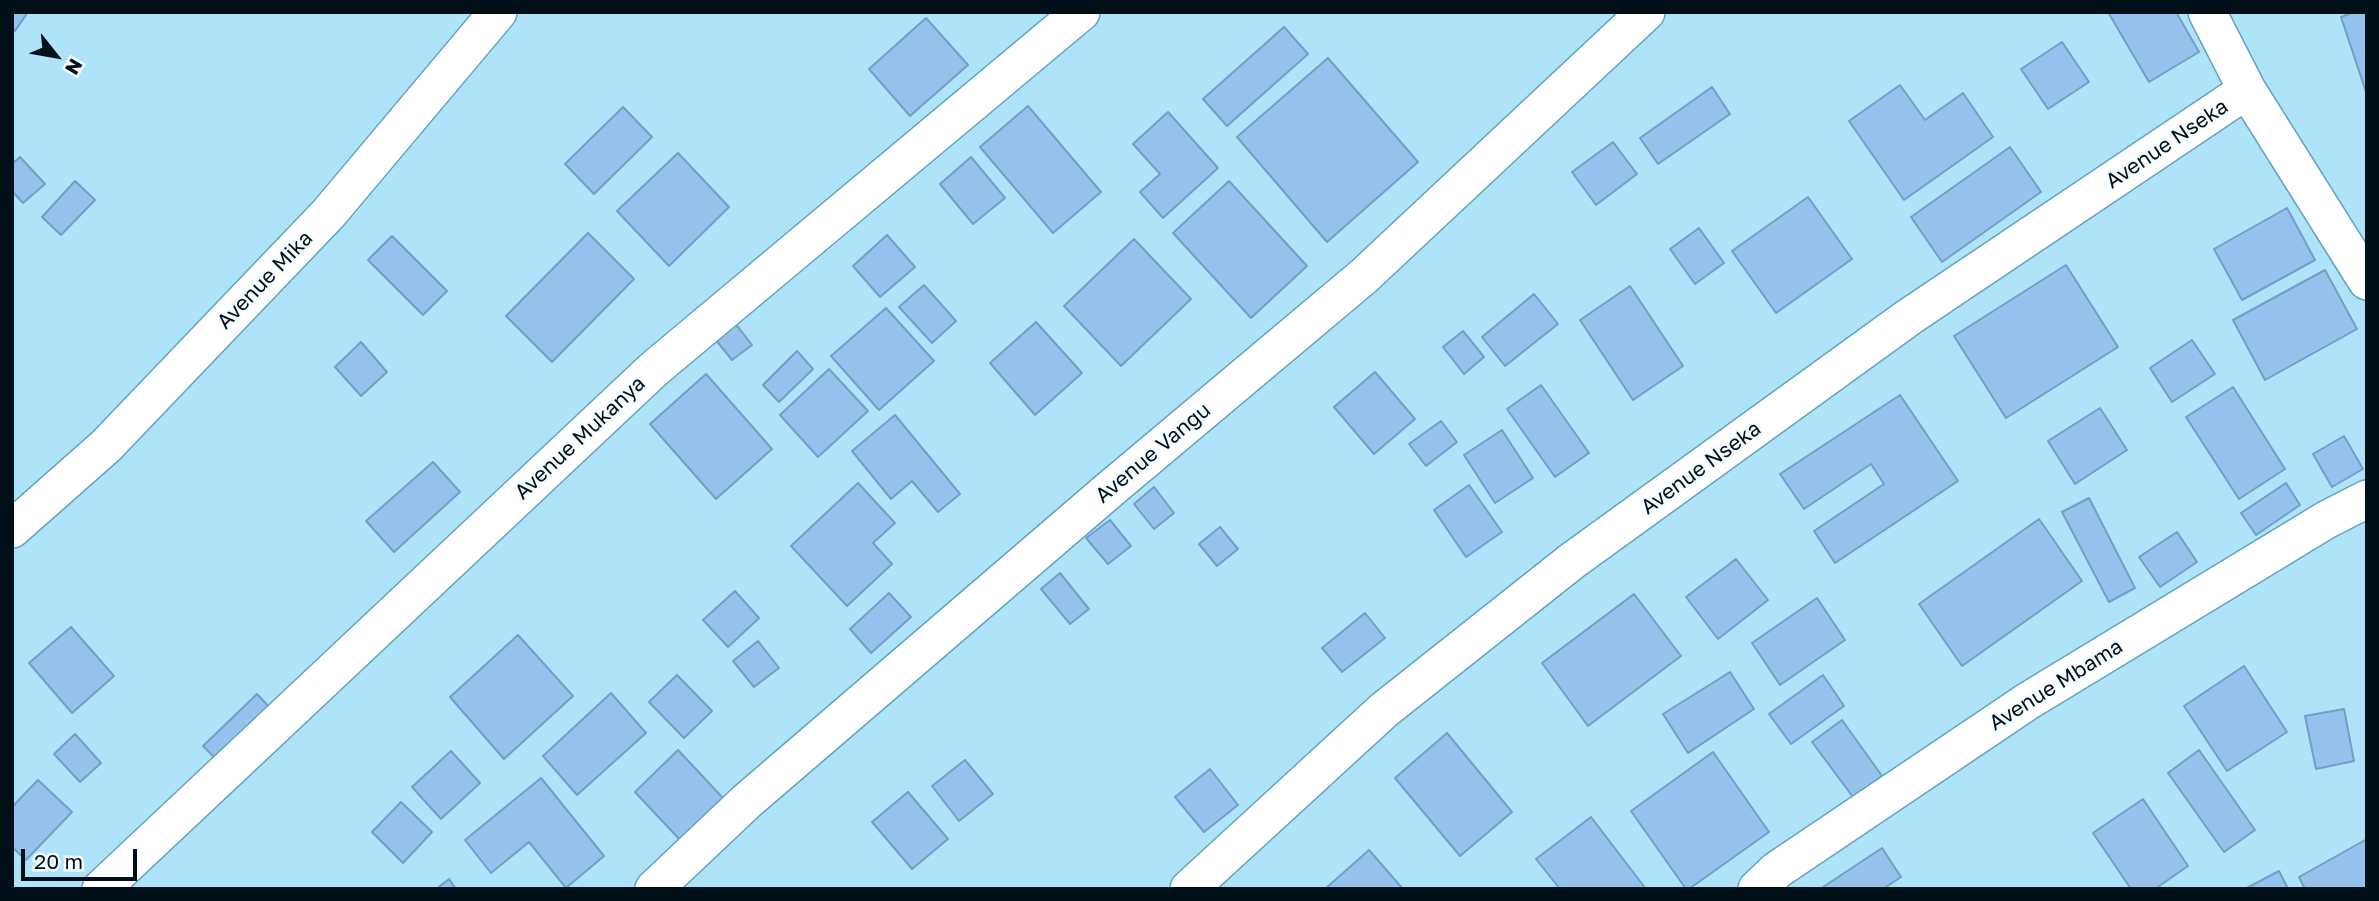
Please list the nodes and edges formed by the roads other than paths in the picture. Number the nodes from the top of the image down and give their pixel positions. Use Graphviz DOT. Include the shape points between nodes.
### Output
graph roads {
  1 [pos="498,12"];
  2 [pos="1080,12"];
  3 [pos="1646,12"];
  4 [pos="2207,12"];
  5 [pos="2247,90"];
  6 [pos="2367,281"];
  7 [pos="2367,499"];
  8 [pos="12,529"];
  9 [pos="101,889"];
  10 [pos="654,889"];
  11 [pos="1189,889"];
  12 [pos="1757,889"];
  1 -- 8 [label="street, Avenue Mika" via="329,213 106,446"];
  2 -- 9 [label="street, Avenue Mukanya" via="654,369"];
  3 -- 10 [label="street, Avenue Vangu" via="1364,276 747,801"];
  4 -- 5 [label="street"];
  5 -- 6 [label="street"];
  5 -- 11 [label="street, Avenue Nseka" via="1909,317 1572,561 1384,710"];
  7 -- 12 [label="street, Avenue Mbama" via="2028,701 1777,870"];
}
